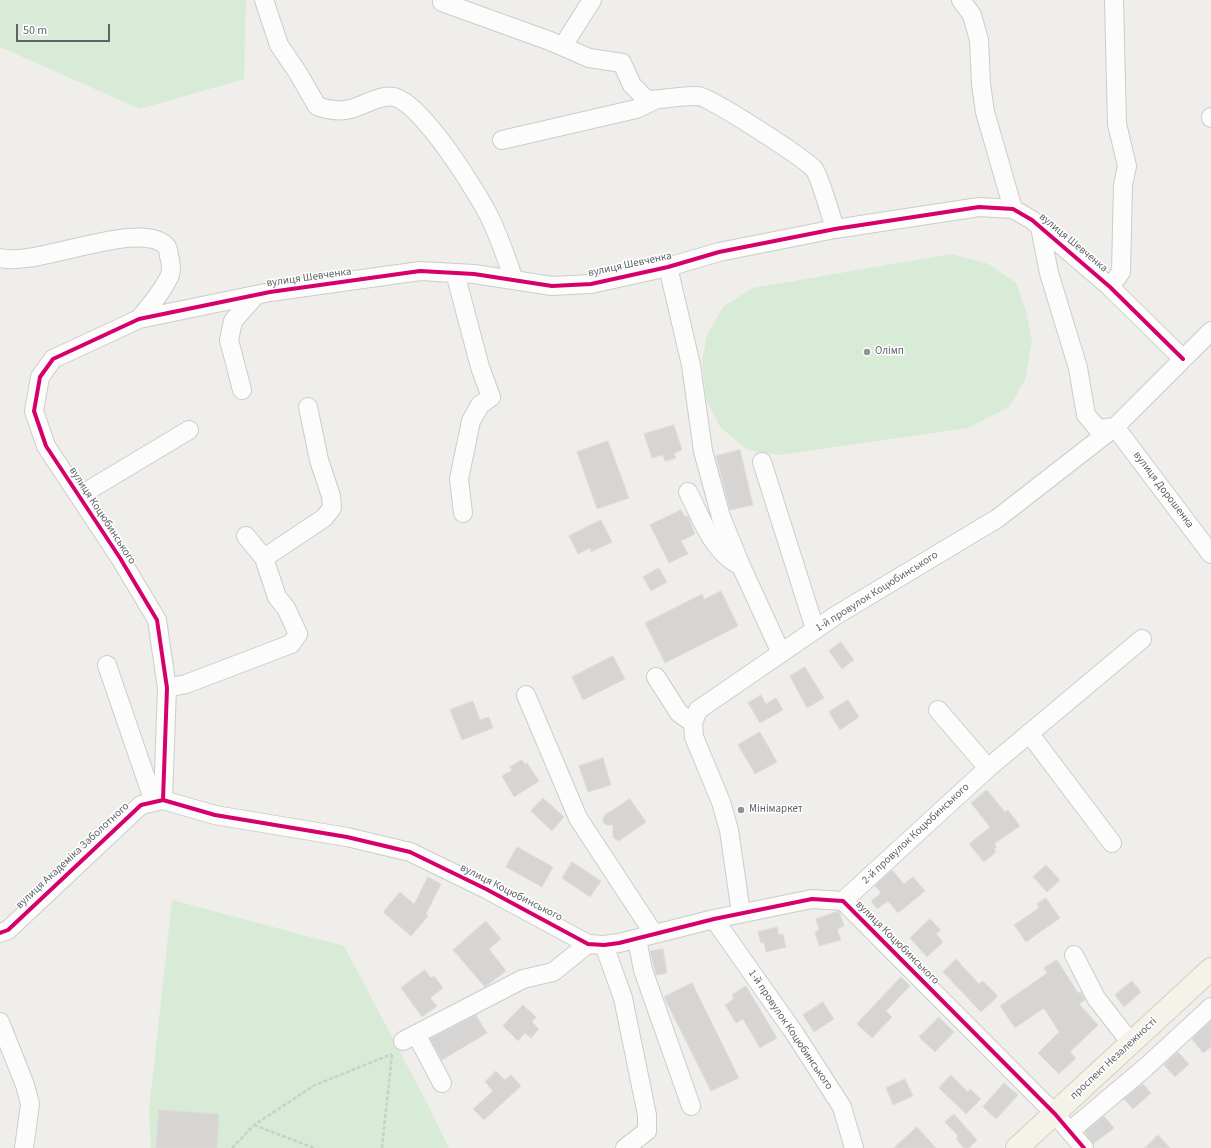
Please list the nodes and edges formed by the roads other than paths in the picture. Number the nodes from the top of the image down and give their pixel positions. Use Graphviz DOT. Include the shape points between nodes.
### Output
graph roads {
  1 [pos="264,0"];
  2 [pos="592,0"];
  3 [pos="961,0"];
  4 [pos="1114,0"];
  5 [pos="442,2"];
  6 [pos="563,46"];
  7 [pos="655,100"];
  8 [pos="502,140"];
  9 [pos="1013,209"];
  10 [pos="1040,227"];
  11 [pos="835,230"];
  12 [pos="0,258"];
  13 [pos="668,267"];
  14 [pos="455,273"];
  15 [pos="514,280"];
  16 [pos="1110,287"];
  17 [pos="256,295"];
  18 [pos="139,319"];
  19 [pos="1211,331"];
  20 [pos="1183,359"];
  21 [pos="40,377"];
  22 [pos="242,390"];
  23 [pos="308,407"];
  24 [pos="1115,427"];
  25 [pos="189,430"];
  26 [pos="762,462"];
  27 [pos="688,492"];
  28 [pos="79,496"];
  29 [pos="463,514"];
  30 [pos="246,536"];
  31 [pos="1211,554"];
  32 [pos="264,558"];
  33 [pos="741,566"];
  34 [pos="815,629"];
  35 [pos="1142,639"];
  36 [pos="781,653"];
  37 [pos="107,665"];
  38 [pos="656,677"];
  39 [pos="168,688"];
  40 [pos="526,695"];
  41 [pos="938,710"];
  42 [pos="693,723"];
  43 [pos="1029,733"];
  44 [pos="988,768"];
  45 [pos="158,801"];
  46 [pos="1112,842"];
  47 [pos="843,901"];
  48 [pos="741,913"];
  49 [pos="714,919"];
  50 [pos="0,933"];
  51 [pos="645,936"];
  52 [pos="596,944"];
  53 [pos="1074,955"];
  54 [pos="1211,969"];
  55 [pos="1211,1007"];
  56 [pos="1157,1019"];
  57 [pos="0,1022"];
  58 [pos="1176,1040"];
  59 [pos="1131,1043"];
  60 [pos="442,1083"];
  61 [pos="691,1106"];
  62 [pos="1055,1114"];
  63 [pos="1070,1131"];
  64 [pos="24,1148"];
  65 [pos="625,1148"];
  66 [pos="854,1148"];
  67 [pos="1017,1148"];
  68 [pos="1084,1148"];
  1 -- 15 [label="street" via="279,45 317,106 339,111 387,97 395,97 408,103 466,176 491,221"];
  2 -- 6 [label="street"];
  3 -- 9 [label="street" via="972,15 979,40 985,112"];
  4 -- 16 [label="street, вулиця Шевченка" via="1117,124 1127,166 1123,185 1121,272"];
  5 -- 6 [label="street"];
  6 -- 7 [label="street" via="589,58 622,63 632,84 646,100"];
  7 -- 8 [label="street" via="636,109"];
  7 -- 11 [label="street" via="700,96 787,148 815,170"];
  9 -- 10 [label="street, вулиця Шевченка"];
  9 -- 11 [label="street, вулиця Шевченка" via="979,207"];
  10 -- 16 [label="street, вулиця Шевченка"];
  10 -- 24 [label="street" via="1049,273 1078,368 1086,415 1098,429"];
  11 -- 13 [label="street, вулиця Шевченка" via="719,252"];
  12 -- 18 [label="street, вулиця Шевченка" via="8,260 41,256 116,239 142,238 158,241 167,248 171,275"];
  13 -- 15 [label="street, вулиця Шевченка" via="591,284 552,286"];
  13 -- 33 [label="street" via="691,365 703,451 721,517"];
  14 -- 15 [label="street, вулиця Шевченка"];
  14 -- 17 [label="street, вулиця Шевченка" via="420,271"];
  14 -- 29 [label="street" via="480,367 492,397 480,405 471,421 459,479"];
  16 -- 20 [label="street, вулиця Шевченка"];
  17 -- 18 [label="street, вулиця Шевченка"];
  17 -- 22 [label="street" via="234,321 229,340"];
  18 -- 21 [label="street, вулиця Шевченка" via="53,359"];
  19 -- 20 [label="street, 1-й провулок Коцюбинського"];
  20 -- 24 [label="street, 1-й провулок Коцюбинського"];
  21 -- 28 [label="street, вулиця Коцюбинського" via="34,411 46,446"];
  23 -- 32 [label="street" via="332,508 324,518"];
  24 -- 31 [label="street, вулиця Дорошенка"];
  24 -- 34 [label="street, 1-й провулок Коцюбинського" via="998,518"];
  25 -- 28 [label="street, вулиця Коцюбинського"];
  26 -- 34 [label="street"];
  27 -- 33 [label="street" via="708,532 727,558"];
  28 -- 39 [label="street, вулиця Коцюбинського" via="157,620"];
  30 -- 32 [label="street"];
  32 -- 39 [label="street" via="277,597 296,626 298,634 291,644 186,684"];
  33 -- 36 [label="street"];
  34 -- 36 [label="street, 1-й провулок Коцюбинського"];
  35 -- 43 [label="street, 2-й провулок Коцюбинського"];
  36 -- 42 [label="street, 1-й провулок Коцюбинського" via="698,710"];
  37 -- 45 [label="street"];
  38 -- 42 [label="street" via="679,714"];
  39 -- 45 [label="street, вулиця Коцюбинського"];
  40 -- 51 [label="street" via="578,818"];
  41 -- 44 [label="street"];
  42 -- 48 [label="street" via="694,737 721,802 729,830"];
  43 -- 44 [label="street, 2-й провулок Коцюбинського"];
  43 -- 46 [label="street"];
  44 -- 47 [label="street, 2-й провулок Коцюбинського"];
  45 -- 50 [label="street, вулиця Академіка Заболотного" via="141,805 8,930"];
  45 -- 52 [label="street, вулиця Коцюбинського" via="215,815 347,836 410,852"];
  47 -- 48 [label="street, вулиця Коцюбинського" via="812,899"];
  47 -- 62 [label="street, вулиця Коцюбинського"];
  48 -- 49 [label="street, вулиця Коцюбинського"];
  49 -- 51 [label="street, вулиця Коцюбинського"];
  49 -- 66 [label="street, 1-й провулок Коцюбинського" via="795,1034 842,1107"];
  51 -- 52 [label="street, вулиця Коцюбинського"];
  51 -- 61 [label="street" via="643,970"];
  52 -- 60 [label="street, вулиця Коцюбинського" via="552,972 523,979 404,1043"];
  52 -- 65 [label="street" via="623,998 646,1115 647,1131"];
  53 -- 59 [label="street" via="1096,998"];
  54 -- 56 [label="main road, проспект Незалежності"];
  55 -- 58 [label="street"];
  56 -- 58 [label="street"];
  56 -- 59 [label="main road, проспект Незалежності"];
  57 -- 64 [label="street" via="30,1104"];
  58 -- 63 [label="street"];
  59 -- 62 [label="main road, проспект Незалежності"];
  62 -- 63 [label="street, вулиця Коцюбинського"];
  62 -- 67 [label="main road, проспект Незалежності"];
  63 -- 68 [label="street, вулиця Коцюбинського"];
}
